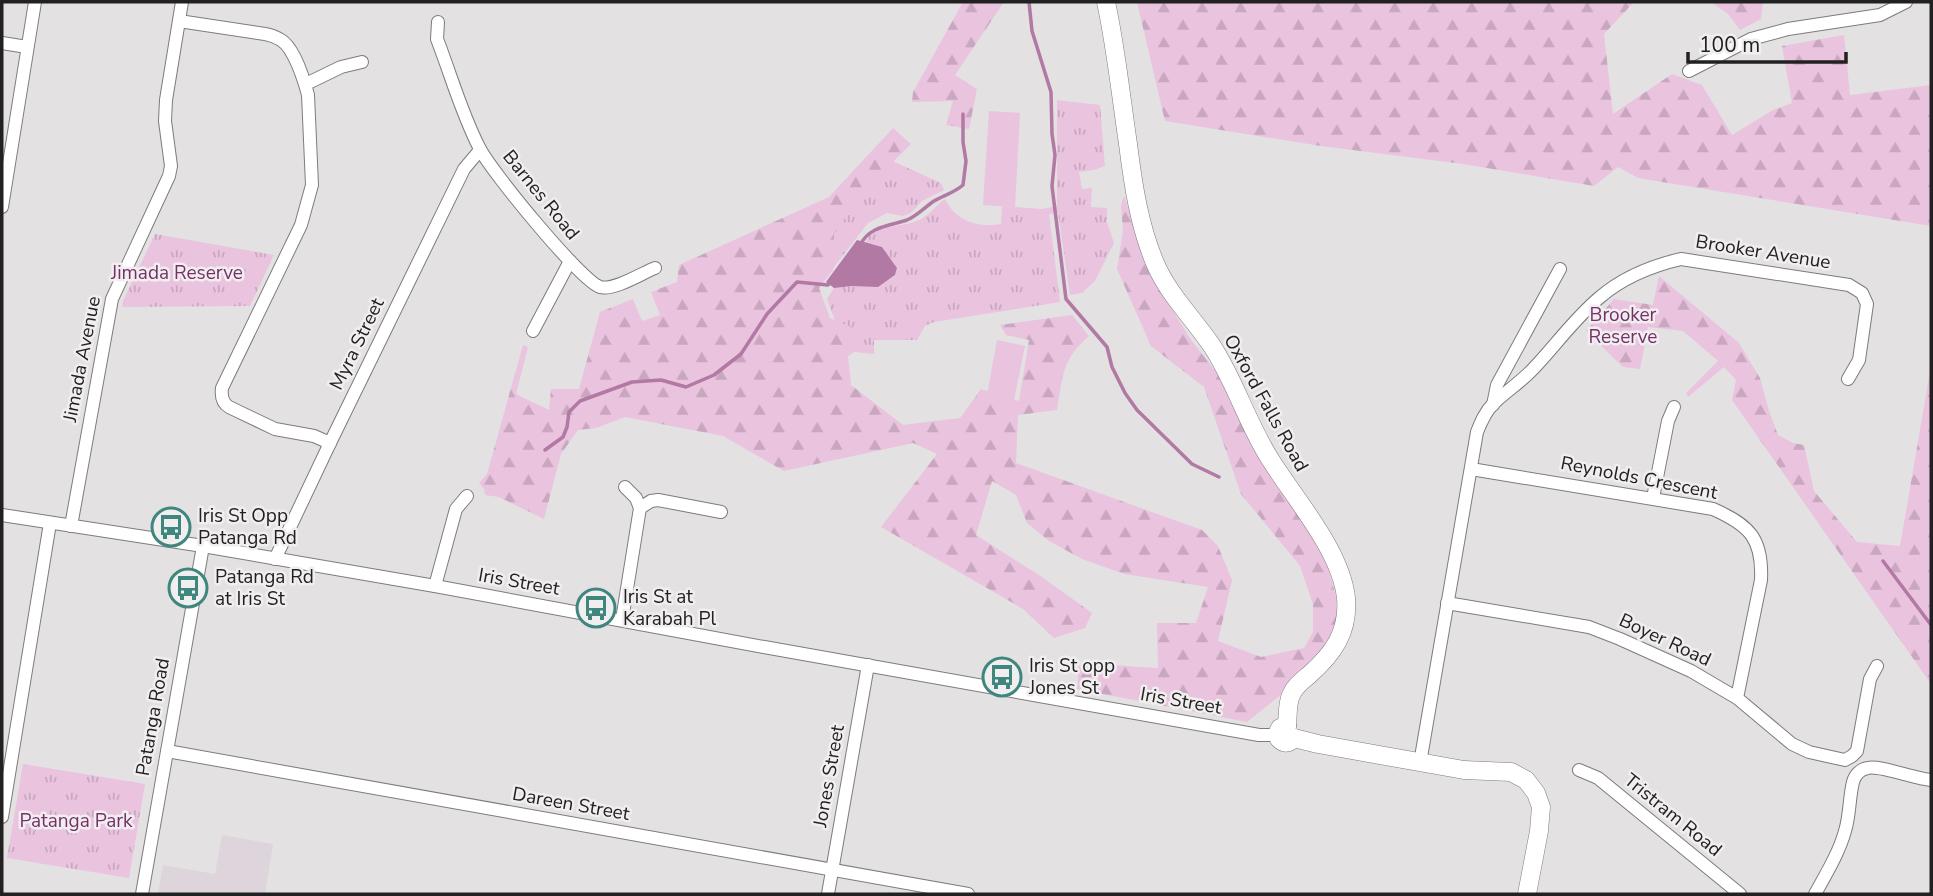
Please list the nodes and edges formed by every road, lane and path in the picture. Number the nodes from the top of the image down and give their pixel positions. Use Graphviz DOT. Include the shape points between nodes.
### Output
graph roads {
  1 [pos="35,2"];
  2 [pos="182,2"];
  3 [pos="1105,2"];
  4 [pos="1899,3"];
  5 [pos="179,21"];
  6 [pos="438,22"];
  7 [pos="2,43"];
  8 [pos="27,47"];
  9 [pos="362,62"];
  10 [pos="1689,71"];
  11 [pos="306,84"];
  12 [pos="480,150"];
  13 [pos="6,152"];
  14 [pos="2,207"];
  15 [pos="570,261"];
  16 [pos="655,268"];
  17 [pos="1560,269"];
  18 [pos="533,331"];
  19 [pos="1848,379"];
  20 [pos="1493,405"];
  21 [pos="1674,407"];
  22 [pos="330,443"];
  23 [pos="1471,469"];
  24 [pos="625,487"];
  25 [pos="467,496"];
  26 [pos="1653,498"];
  27 [pos="640,508"];
  28 [pos="721,512"];
  29 [pos="2,515"];
  30 [pos="50,523"];
  31 [pos="71,526"];
  32 [pos="204,546"];
  33 [pos="275,559"];
  34 [pos="435,586"];
  35 [pos="1447,603"];
  36 [pos="622,620"];
  37 [pos="869,665"];
  38 [pos="1877,666"];
  39 [pos="1737,698"];
  40 [pos="1286,733"];
  41 [pos="167,751"];
  42 [pos="1420,763"];
  43 [pos="1579,770"];
  44 [pos="1931,780"];
  45 [pos="2,817"];
  46 [pos="832,870"];
  47 [pos="142,894"];
  48 [pos="828,894"];
  49 [pos="968,894"];
  50 [pos="1527,894"];
  51 [pos="1740,894"];
  52 [pos="1815,894"];
  1 -- 8 [label="street"];
  2 -- 5 [label="street, Jimada Avenue"];
  3 -- 40 [label="street, Oxford Falls Road" via="1135,194 1156,265 1212,346 1268,457 1326,545 1346,596 1342,636 1292,692"];
  4 -- 10 [label="street" via="1880,15 1751,39"];
  5 -- 11 [label="street" via="276,37 288,46"];
  5 -- 31 [label="street, Jimada Avenue" via="166,100 169,176 112,299"];
  6 -- 12 [label="street, Barnes Road" via="437,39"];
  7 -- 8 [label="street"];
  8 -- 13 [label="street"];
  9 -- 11 [label="street"];
  11 -- 22 [label="street" via="312,185 301,225 222,395 225,405 275,429"];
  12 -- 15 [label="street, Barnes Road"];
  12 -- 22 [label="street, Myra Street" via="464,169"];
  13 -- 14 [label="street"];
  15 -- 16 [label="street, Barnes Road" via="600,287 613,287"];
  15 -- 18 [label="street"];
  17 -- 20 [label="street, Brooker Avenue" via="1497,385"];
  19 -- 20 [label="street, Brooker Avenue" via="1859,360 1867,315 1862,293 1849,285 1681,259 1639,272 1598,298"];
  20 -- 23 [label="street, Brooker Avenue" via="1477,432"];
  21 -- 26 [label="street"];
  22 -- 33 [label="street, Myra Street"];
  23 -- 26 [label="street, Reynolds Crescent"];
  23 -- 35 [label="street, Brooker Avenue"];
  24 -- 27 [label="street"];
  25 -- 34 [label="street" via="456,509"];
  26 -- 39 [label="street, Reynolds Crescent" via="1713,509 1733,518 1743,524 1756,545 1761,580"];
  27 -- 28 [label="street" via="658,500"];
  27 -- 36 [label="street"];
  29 -- 30 [label="street, Iris Street"];
  30 -- 31 [label="street, Iris Street"];
  30 -- 45 [label="street"];
  31 -- 32 [label="street, Iris Street"];
  32 -- 33 [label="street, Iris Street"];
  32 -- 41 [label="street, Patanga Road"];
  33 -- 34 [label="street, Iris Street"];
  34 -- 36 [label="street, Iris Street"];
  35 -- 39 [label="street, Boyer Road" via="1589,627 1691,671"];
  35 -- 42 [label="street, Brooker Avenue"];
  36 -- 37 [label="street, Iris Street"];
  37 -- 40 [label="street, Iris Street" via="1259,735"];
  37 -- 46 [label="street, Jones Street"];
  38 -- 39 [label="street, Boyer Road" via="1870,679 1857,751 1845,760 1792,744"];
  40 -- 42 [label="street" via="1318,744"];
  41 -- 46 [label="street, Dareen Street"];
  41 -- 47 [label="street, Patanga Road"];
  42 -- 50 [label="street" via="1511,772 1531,785 1541,807"];
  43 -- 51 [label="street, Tristram Road" via="1598,778"];
  44 -- 52 [label="street" via="1878,768 1860,771 1852,788 1845,830"];
  46 -- 48 [label="street, Jones Street"];
  46 -- 49 [label="street, Dareen Street"];
}
